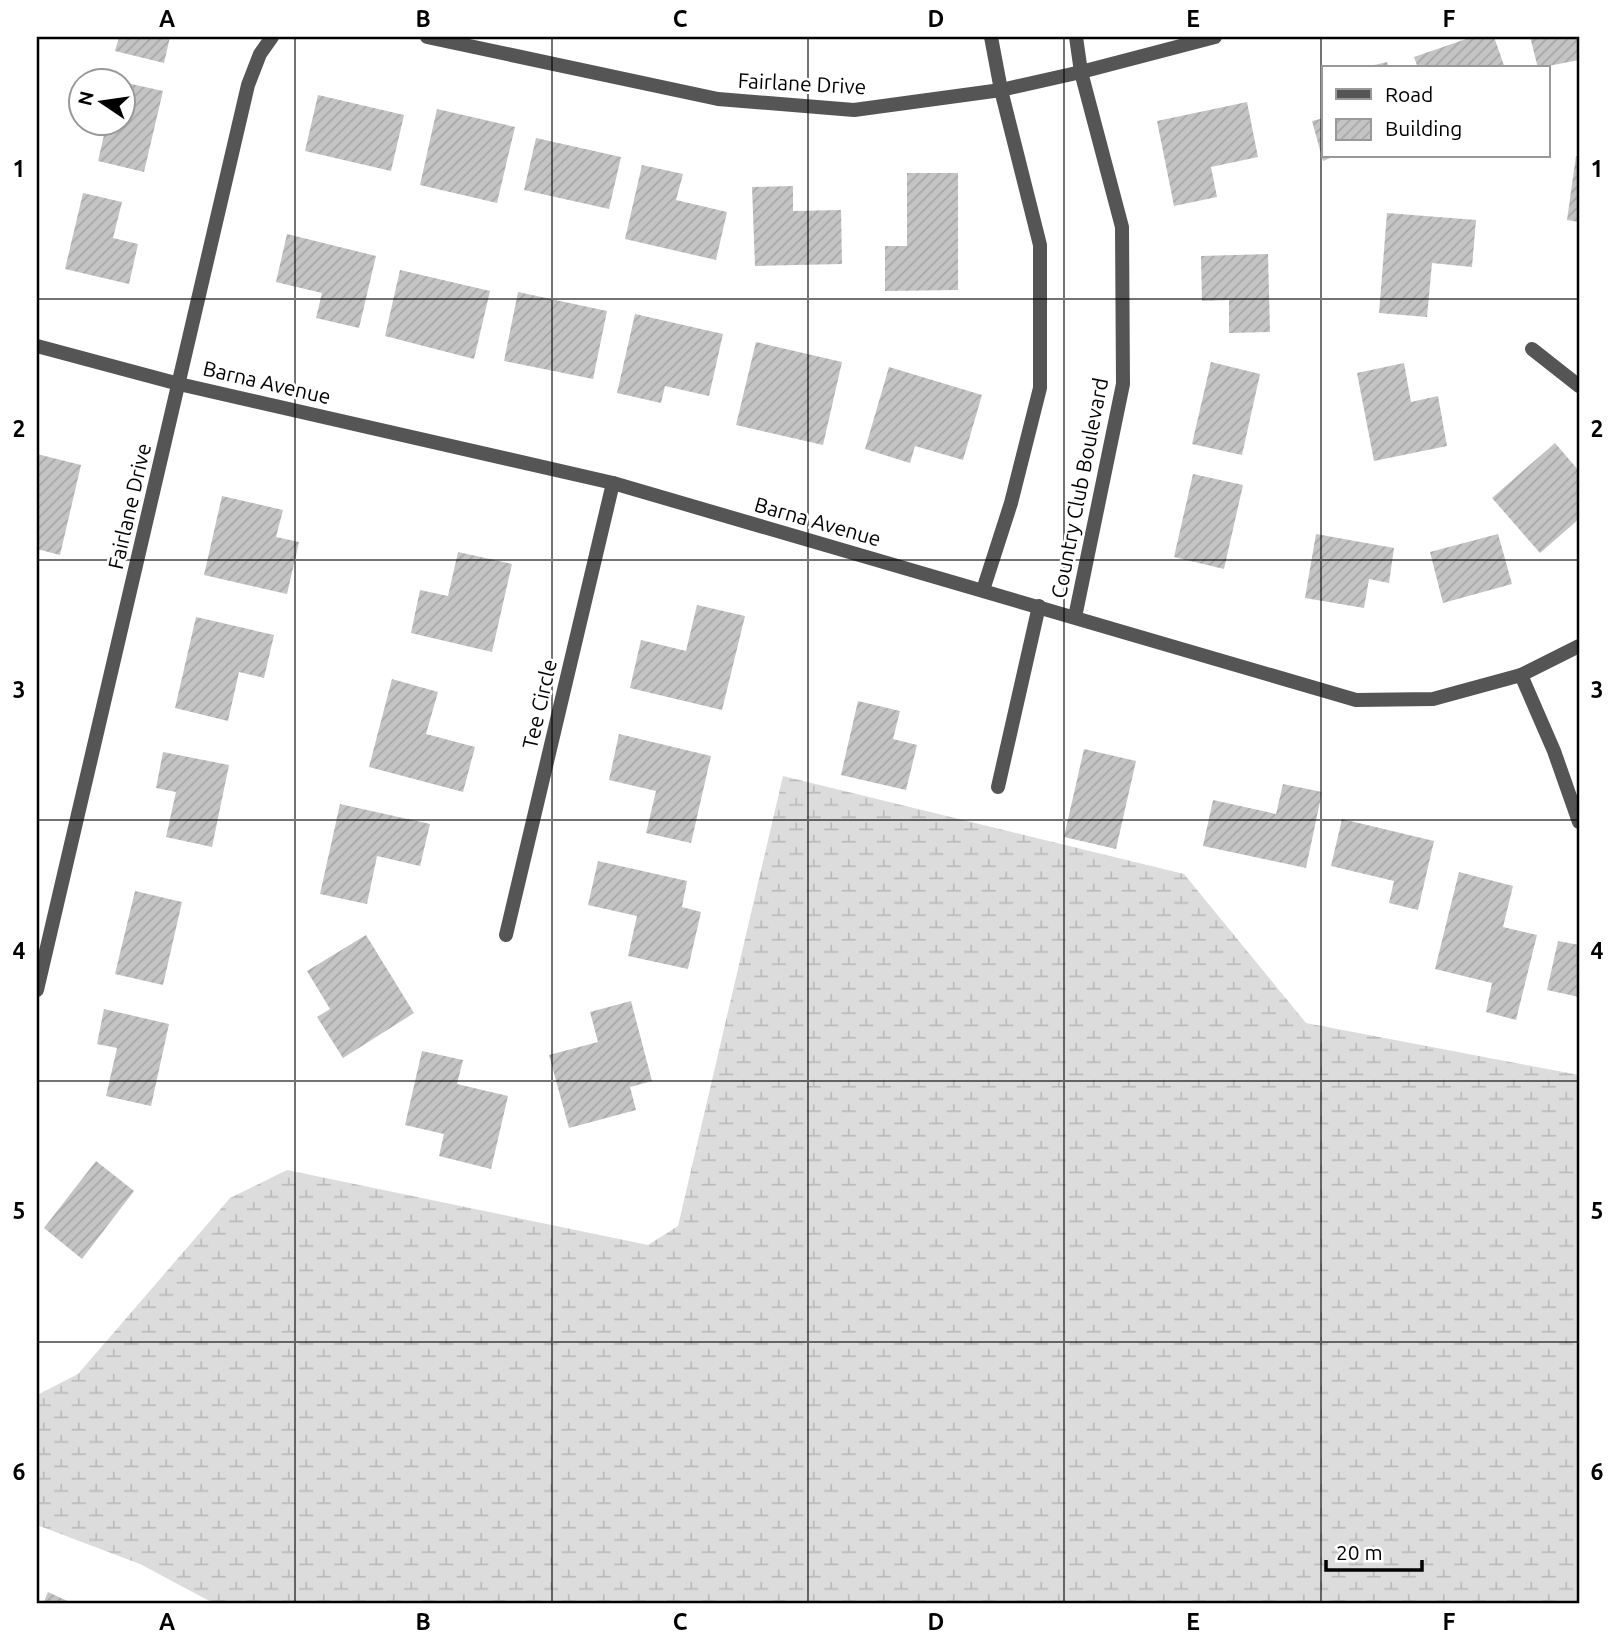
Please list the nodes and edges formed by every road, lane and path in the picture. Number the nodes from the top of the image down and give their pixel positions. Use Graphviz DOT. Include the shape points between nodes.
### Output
graph roads {
  1 [pos="272,37"];
  2 [pos="428,37"];
  3 [pos="991,37"];
  4 [pos="1076,37"];
  5 [pos="1215,37"];
  6 [pos="1082,72"];
  7 [pos="1001,90"];
  8 [pos="37,346"];
  9 [pos="1532,349"];
  10 [pos="179,384"];
  11 [pos="1579,386"];
  12 [pos="613,483"];
  13 [pos="983,590"];
  14 [pos="1039,606"];
  15 [pos="1075,617"];
  16 [pos="1579,646"];
  17 [pos="1521,675"];
  18 [pos="998,787"];
  19 [pos="1579,822"];
  20 [pos="506,935"];
  21 [pos="37,990"];
  1 -- 10 [label="street, Fairlane Drive" via="248,85"];
  2 -- 7 [label="street, Fairlane Drive" via="718,99 855,110"];
  3 -- 7 [label="street"];
  4 -- 6 [label="street, Country Club Boulevard"];
  5 -- 6 [label="street, Fairlane Drive"];
  6 -- 7 [label="street, Fairlane Drive"];
  6 -- 15 [label="street, Country Club Boulevard" via="1122,227 1123,384"];
  7 -- 13 [label="street" via="1040,244 1040,388 1012,503"];
  8 -- 10 [label="street, Barna Avenue"];
  9 -- 11 [label="street"];
  10 -- 12 [label="street, Barna Avenue"];
  10 -- 21 [label="street, Fairlane Drive"];
  12 -- 13 [label="street, Barna Avenue"];
  12 -- 20 [label="street, Tee Circle"];
  13 -- 14 [label="street, Barna Avenue"];
  14 -- 15 [label="street, Barna Avenue"];
  14 -- 18 [label="street, Country Club Boulevard"];
  15 -- 17 [label="street, Barna Avenue" via="1356,701 1433,699"];
  16 -- 17 [label="street, Barna Avenue"];
  17 -- 19 [label="street"];
}
